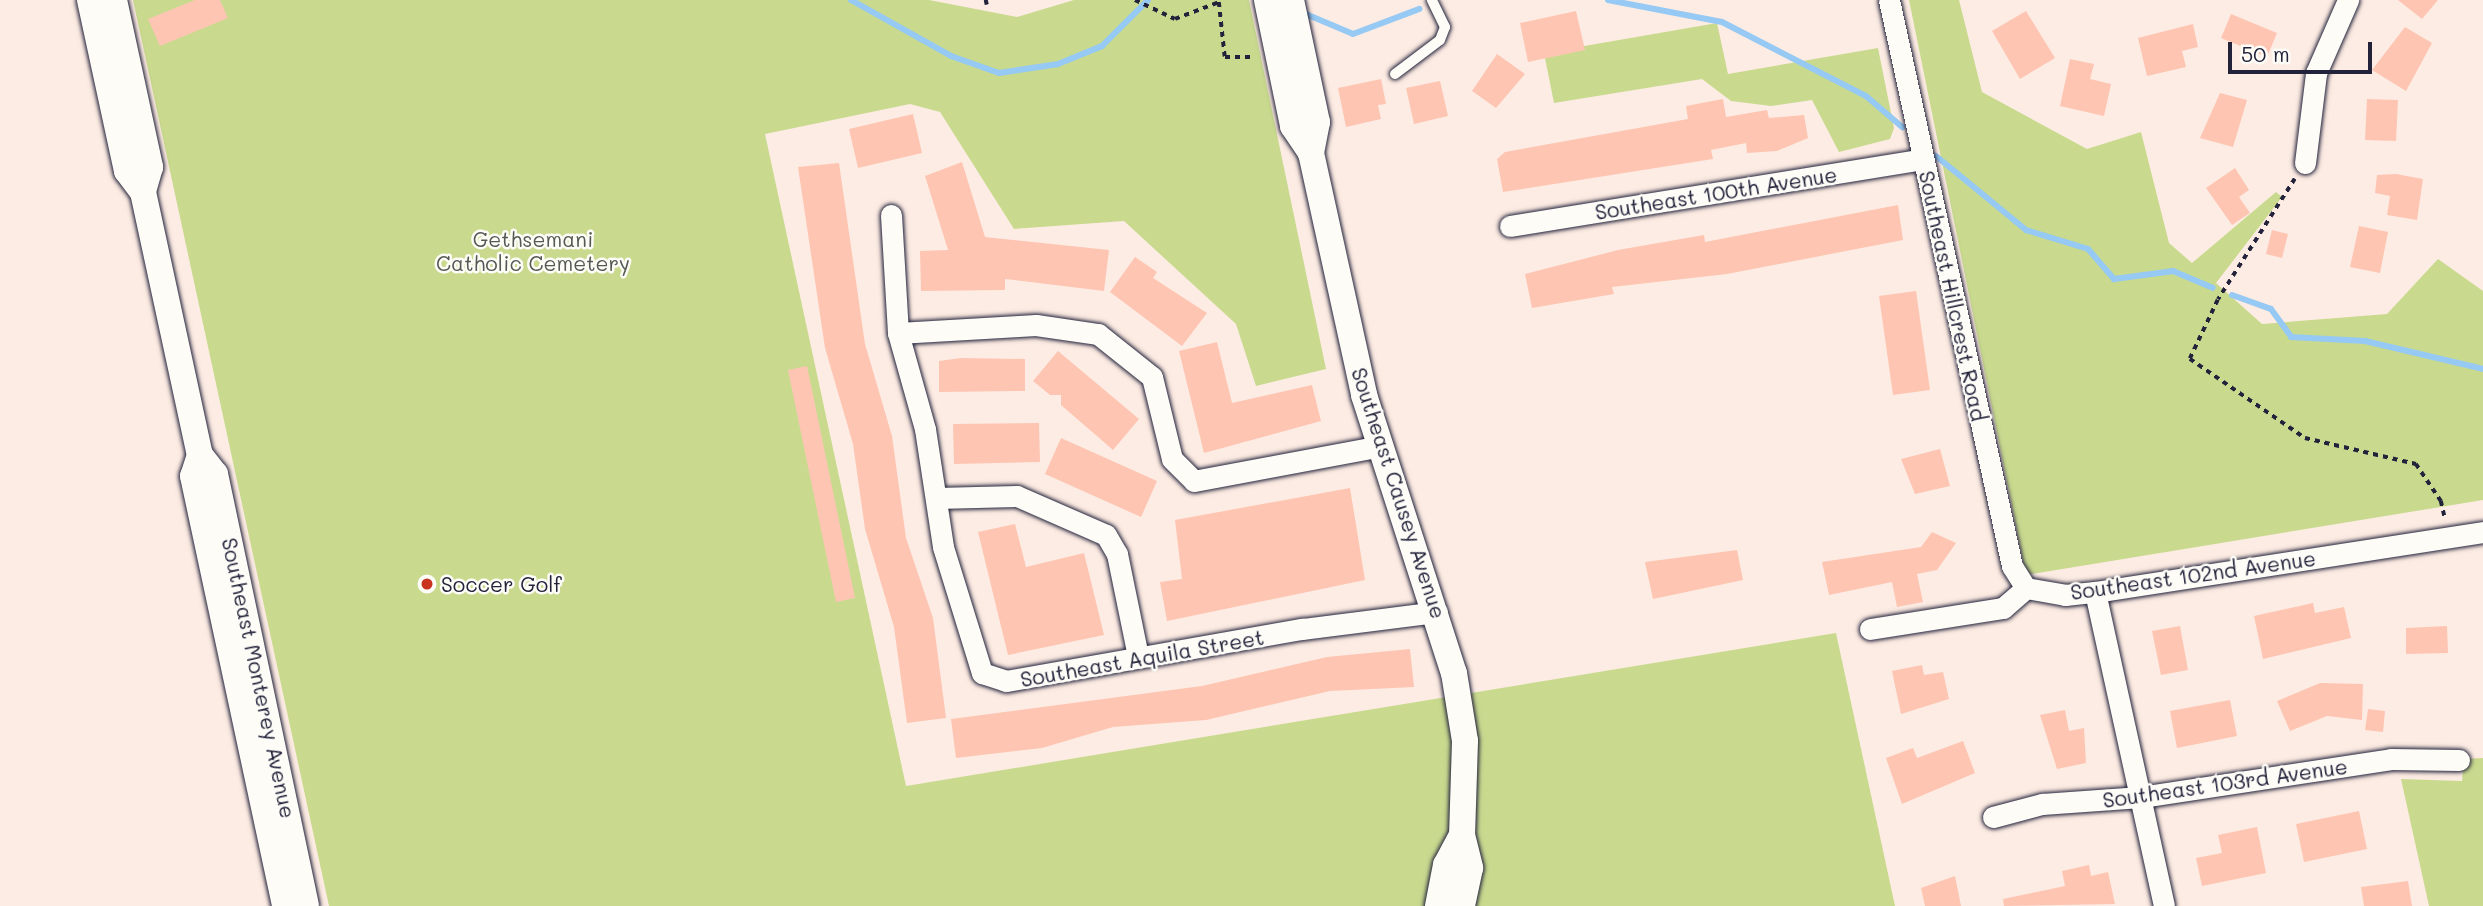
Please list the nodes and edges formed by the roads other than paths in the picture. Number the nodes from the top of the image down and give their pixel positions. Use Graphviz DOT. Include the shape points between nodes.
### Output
graph roads {
  1 [pos="90,0"];
  2 [pos="114,0"];
  3 [pos="1267,0"];
  4 [pos="1291,0"];
  5 [pos="1432,0"];
  6 [pos="1889,0"];
  7 [pos="2344,1"];
  8 [pos="1395,74"];
  9 [pos="1311,153"];
  10 [pos="1923,159"];
  11 [pos="2305,163"];
  12 [pos="143,192"];
  13 [pos="891,215"];
  14 [pos="1510,226"];
  15 [pos="898,333"];
  16 [pos="1381,446"];
  17 [pos="200,455"];
  18 [pos="936,498"];
  19 [pos="2483,532"];
  20 [pos="2026,588"];
  21 [pos="2095,592"];
  22 [pos="1437,612"];
  23 [pos="1870,629"];
  24 [pos="1138,656"];
  25 [pos="2459,760"];
  26 [pos="2141,797"];
  27 [pos="1993,817"];
  28 [pos="1462,835"];
  29 [pos="285,906"];
  30 [pos="306,906"];
  31 [pos="1438,906"];
  32 [pos="1462,906"];
  33 [pos="2164,906"];
  1 -- 12 [label="street, Southeast Monterey Avenue" via="127,171"];
  2 -- 12 [label="street, Southeast Monterey Avenue" via="150,167"];
  3 -- 9 [label="street, Southeast Causey Avenue" via="1293,125"];
  4 -- 9 [label="street, Southeast Causey Avenue" via="1317,122"];
  5 -- 8 [label="lane" via="1445,27 1440,40"];
  6 -- 10 [label="street, Southeast Hillcrest Road"];
  7 -- 11 [label="street" via="2316,73"];
  9 -- 16 [label="street, Southeast Causey Avenue"];
  10 -- 14 [label="street, Southeast 100th Avenue"];
  10 -- 20 [label="street, Southeast Hillcrest Road" via="2012,566"];
  12 -- 17 [label="street, Southeast Monterey Avenue"];
  13 -- 15 [label="street, Southeast Aquila Street"];
  15 -- 16 [label="street" via="1036,326 1098,334 1152,377 1172,458 1195,481 1220,481"];
  15 -- 18 [label="street, Southeast Aquila Street" via="925,429"];
  16 -- 22 [label="street, Southeast Causey Avenue"];
  17 -- 29 [label="street, Southeast Monterey Avenue" via="193,476"];
  17 -- 30 [label="street, Southeast Monterey Avenue" via="215,474"];
  18 -- 24 [label="street" via="1017,496 1106,536 1117,554"];
  18 -- 24 [label="street, Southeast Aquila Street" via="943,547 982,673 1006,681"];
  19 -- 21 [label="street, Southeast 102nd Avenue"];
  20 -- 21 [label="street, Southeast 102nd Avenue" via="2065,595"];
  20 -- 23 [label="street" via="2003,608"];
  21 -- 26 [label="street"];
  22 -- 24 [label="street, Southeast Aquila Street"];
  22 -- 28 [label="street, Southeast Causey Avenue" via="1464,730"];
  25 -- 26 [label="street, Southeast 103rd Avenue" via="2391,759"];
  26 -- 27 [label="street, Southeast 103rd Avenue" via="2042,804"];
  26 -- 33 [label="street"];
  28 -- 31 [label="street, Southeast Causey Avenue" via="1446,865"];
  28 -- 32 [label="street, Southeast Causey Avenue" via="1470,868"];
}
